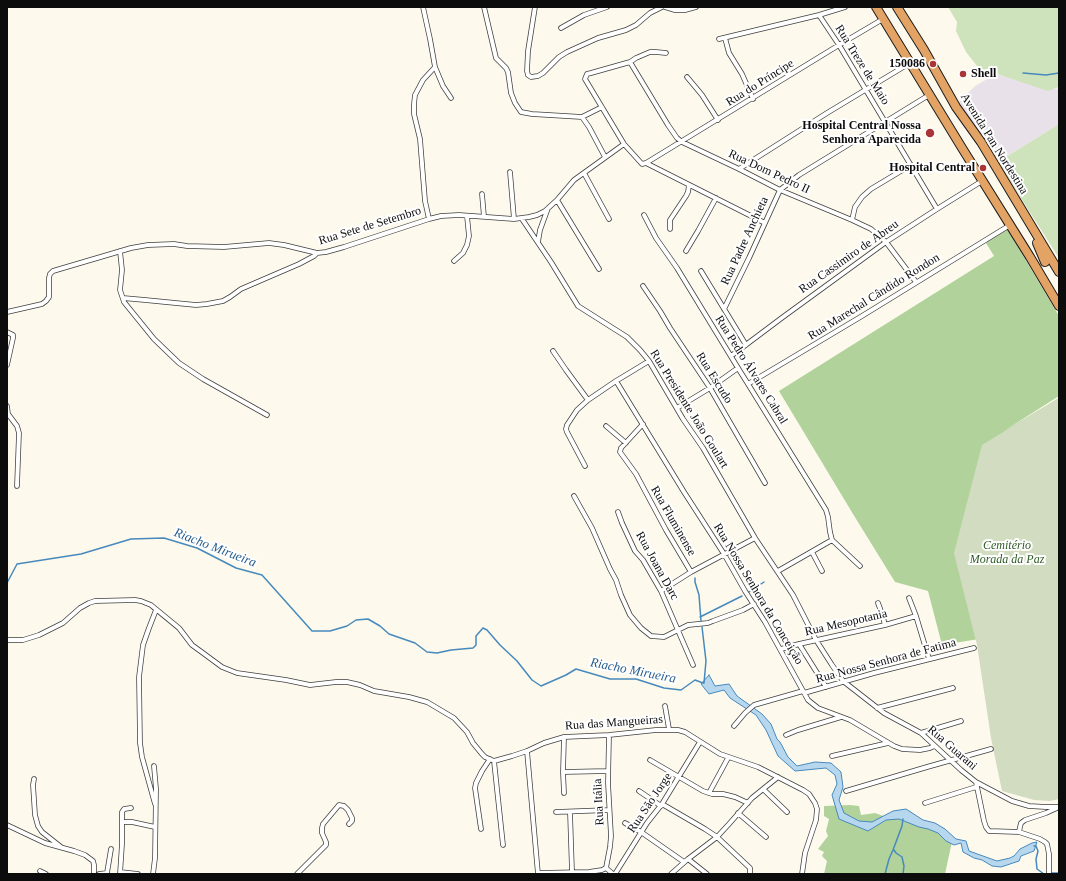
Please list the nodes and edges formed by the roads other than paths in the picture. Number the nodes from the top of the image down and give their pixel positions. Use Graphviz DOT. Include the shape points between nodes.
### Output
graph roads {
  1 [pos="423,7"];
  2 [pos="484,7"];
  3 [pos="534,7"];
  4 [pos="607,7"];
  5 [pos="664,7"];
  6 [pos="696,7"];
  7 [pos="844,7"];
  8 [pos="876,7"];
  9 [pos="897,7"];
  10 [pos="819,15"];
  11 [pos="883,19"];
  12 [pos="561,28"];
  13 [pos="725,38"];
  14 [pos="719,39"];
  15 [pos="839,45"];
  16 [pos="666,53"];
  17 [pos="630,62"];
  18 [pos="910,62"];
  19 [pos="435,66"];
  20 [pos="687,77"];
  21 [pos="866,90"];
  22 [pos="929,95"];
  23 [pos="450,98"];
  24 [pos="753,98"];
  25 [pos="602,107"];
  26 [pos="582,117"];
  27 [pos="718,120"];
  28 [pos="885,122"];
  29 [pos="682,142"];
  30 [pos="624,144"];
  31 [pos="605,157"];
  32 [pos="646,164"];
  33 [pos="911,165"];
  34 [pos="739,169"];
  35 [pos="510,172"];
  36 [pos="584,173"];
  37 [pos="983,181"];
  38 [pos="689,185"];
  39 [pos="780,190"];
  40 [pos="482,194"];
  41 [pos="716,198"];
  42 [pos="557,200"];
  43 [pos="548,208"];
  44 [pos="937,209"];
  45 [pos="644,215"];
  46 [pos="467,216"];
  47 [pos="484,217"];
  48 [pos="429,219"];
  49 [pos="514,219"];
  50 [pos="522,219"];
  51 [pos="609,219"];
  52 [pos="1027,219"];
  53 [pos="852,220"];
  54 [pos="765,223"];
  55 [pos="1010,225"];
  56 [pos="670,229"];
  57 [pos="538,242"];
  58 [pos="886,242"];
  59 [pos="686,251"];
  60 [pos="120,252"];
  61 [pos="317,253"];
  62 [pos="454,261"];
  63 [pos="1045,262"];
  64 [pos="599,269"];
  65 [pos="701,271"];
  66 [pos="1059,272"];
  67 [pos="916,282"];
  68 [pos="643,286"];
  69 [pos="122,298"];
  70 [pos="1059,306"];
  71 [pos="724,309"];
  72 [pos="7,312"];
  73 [pos="7,332"];
  74 [pos="746,345"];
  75 [pos="553,351"];
  76 [pos="731,356"];
  77 [pos="649,361"];
  78 [pos="7,365"];
  79 [pos="738,368"];
  80 [pos="616,381"];
  81 [pos="748,384"];
  82 [pos="710,388"];
  83 [pos="588,400"];
  84 [pos="7,406"];
  85 [pos="677,408"];
  86 [pos="267,416"];
  87 [pos="643,424"];
  88 [pos="606,426"];
  89 [pos="626,442"];
  90 [pos="585,466"];
  91 [pos="765,483"];
  92 [pos="17,486"];
  93 [pos="574,496"];
  94 [pos="618,512"];
  95 [pos="755,538"];
  96 [pos="832,540"];
  97 [pos="812,552"];
  98 [pos="724,554"];
  99 [pos="860,566"];
  100 [pos="778,571"];
  101 [pos="822,571"];
  102 [pos="691,572"];
  103 [pos="661,591"];
  104 [pos="909,598"];
  105 [pos="878,603"];
  106 [pos="754,604"];
  107 [pos="156,610"];
  108 [pos="916,616"];
  109 [pos="885,625"];
  110 [pos="678,630"];
  111 [pos="7,640"];
  112 [pos="816,640"];
  113 [pos="799,644"];
  114 [pos="974,648"];
  115 [pos="781,649"];
  116 [pos="929,659"];
  117 [pos="694,665"];
  118 [pos="843,681"];
  119 [pos="826,687"];
  120 [pos="953,688"];
  121 [pos="803,692"];
  122 [pos="665,706"];
  123 [pos="877,708"];
  124 [pos="842,717"];
  125 [pos="961,721"];
  126 [pos="734,726"];
  127 [pos="669,729"];
  128 [pos="921,733"];
  129 [pos="609,735"];
  130 [pos="786,735"];
  131 [pos="564,736"];
  132 [pos="700,742"];
  133 [pos="888,743"];
  134 [pos="934,746"];
  135 [pos="991,749"];
  136 [pos="527,751"];
  137 [pos="832,756"];
  138 [pos="728,758"];
  139 [pos="492,760"];
  140 [pos="650,760"];
  141 [pos="951,760"];
  142 [pos="154,766"];
  143 [pos="608,771"];
  144 [pos="563,772"];
  145 [pos="679,776"];
  146 [pos="778,777"];
  147 [pos="34,779"];
  148 [pos="976,782"];
  149 [pos="976,787"];
  150 [pos="763,789"];
  151 [pos="638,791"];
  152 [pos="846,791"];
  153 [pos="564,793"];
  154 [pos="709,793"];
  155 [pos="748,803"];
  156 [pos="925,803"];
  157 [pos="155,804"];
  158 [pos="661,805"];
  159 [pos="1059,807"];
  160 [pos="132,808"];
  161 [pos="609,810"];
  162 [pos="556,812"];
  163 [pos="570,812"];
  164 [pos="787,812"];
  165 [pos="738,813"];
  166 [pos="122,822"];
  167 [pos="625,823"];
  168 [pos="349,824"];
  169 [pos="7,825"];
  170 [pos="155,827"];
  171 [pos="481,829"];
  172 [pos="642,832"];
  173 [pos="1019,832"];
  174 [pos="716,837"];
  175 [pos="766,837"];
  176 [pos="503,846"];
  177 [pos="63,848"];
  178 [pos="111,849"];
  179 [pos="686,860"];
  180 [pos="606,868"];
  181 [pos="40,871"];
  182 [pos="572,872"];
  183 [pos="120,873"];
  184 [pos="538,873"];
  185 [pos="557,873"];
  186 [pos="46,874"];
  187 [pos="94,874"];
  188 [pos="99,874"];
  189 [pos="138,874"];
  190 [pos="153,874"];
  191 [pos="297,874"];
  192 [pos="614,874"];
  193 [pos="671,874"];
  194 [pos="707,874"];
  195 [pos="750,874"];
  196 [pos="802,874"];
  197 [pos="1048,874"];
  1 -- 19 [label="street"];
  2 -- 26 [label="street" via="496,58 508,72 511,93 521,112"];
  3 -- 5 [label="street" via="528,44 527,72 531,77 538,76 559,57 598,38 626,30 650,13"];
  4 -- 12 [label="street" via="584,15"];
  5 -- 6 [label="street" via="685,10"];
  7 -- 10 [label="street"];
  8 -- 11 [label="highway"];
  9 -- 52 [label="highway, Avenida Pan Nordestina"];
  10 -- 13 [label="street"];
  10 -- 15 [label="street, Rua Treze de Maio"];
  11 -- 15 [label="street, Rua do Príncipe"];
  11 -- 18 [label="highway"];
  13 -- 14 [label="street"];
  13 -- 24 [label="street" via="730,54"];
  15 -- 21 [label="street, Rua Treze de Maio"];
  15 -- 24 [label="street, Rua do Príncipe"];
  16 -- 17 [label="street" via="650,52"];
  17 -- 25 [label="street" via="587,74 585,79"];
  17 -- 29 [label="street, Rua Dom Pedro II" via="668,125"];
  18 -- 21 [label="street"];
  18 -- 22 [label="highway"];
  19 -- 23 [label="street"];
  19 -- 48 [label="street" via="423,80 414,104"];
  20 -- 27 [label="street" via="702,94"];
  21 -- 28 [label="street, Rua Treze de Maio"];
  21 -- 34 [label="street"];
  22 -- 28 [label="street, Rua Padre Anchieta"];
  22 -- 37 [label="highway"];
  24 -- 27 [label="street, Rua do Príncipe"];
  25 -- 26 [label="street"];
  25 -- 30 [label="street"];
  26 -- 31 [label="street"];
  27 -- 29 [label="street, Rua do Príncipe"];
  28 -- 33 [label="street, Rua Treze de Maio"];
  28 -- 39 [label="street, Rua Padre Anchieta" via="798,175"];
  29 -- 32 [label="street, Rua do Príncipe"];
  29 -- 34 [label="street, Rua Dom Pedro II"];
  30 -- 31 [label="street, Rua Sete de Setembro"];
  30 -- 32 [label="street" via="640,162"];
  31 -- 36 [label="street, Rua Sete de Setembro"];
  32 -- 38 [label="street"];
  33 -- 44 [label="street, Rua Treze de Maio"];
  33 -- 53 [label="street" via="862,197 855,207"];
  34 -- 39 [label="street, Rua Dom Pedro II"];
  35 -- 49 [label="street"];
  36 -- 42 [label="street, Rua Sete de Setembro" via="568,185"];
  36 -- 51 [label="street"];
  37 -- 44 [label="street, Rua Cassimiro de Abreu"];
  37 -- 55 [label="highway"];
  38 -- 41 [label="street"];
  38 -- 56 [label="street" via="686,196 670,220"];
  39 -- 53 [label="street, Rua Dom Pedro II"];
  39 -- 54 [label="street, Rua Padre Anchieta"];
  40 -- 47 [label="street"];
  41 -- 54 [label="street"];
  41 -- 59 [label="street"];
  42 -- 43 [label="street, Rua Sete de Setembro"];
  42 -- 64 [label="street"];
  43 -- 50 [label="street, Rua Sete de Setembro" via="537,215"];
  43 -- 57 [label="street"];
  44 -- 58 [label="street, Rua Cassimiro de Abreu"];
  45 -- 76 [label="street, Rua Pedro Álvares Cabral"];
  46 -- 47 [label="street, Rua Sete de Setembro"];
  46 -- 48 [label="street, Rua Sete de Setembro" via="447,215"];
  46 -- 62 [label="street" via="467,245"];
  47 -- 49 [label="street, Rua Sete de Setembro"];
  48 -- 61 [label="street, Rua Sete de Setembro" via="344,247"];
  49 -- 50 [label="street, Rua Sete de Setembro"];
  50 -- 57 [label="street, Rua Presidente João Goulart"];
  52 -- 63 [label="highway"];
  52 -- 66 [label="highway, Avenida Pan Nordestina"];
  53 -- 58 [label="street, Rua Dom Pedro II"];
  54 -- 71 [label="street, Rua Padre Anchieta"];
  55 -- 67 [label="street, Rua Marechal Cândido Rondon"];
  55 -- 70 [label="highway"];
  57 -- 77 [label="street, Rua Presidente João Goulart" via="578,306 627,337"];
  58 -- 67 [label="street, Rua Dom Pedro II"];
  58 -- 74 [label="street, Rua Cassimiro de Abreu"];
  60 -- 61 [label="street, Rua Sete de Setembro" via="163,244 224,247 269,243"];
  60 -- 69 [label="street"];
  60 -- 72 [label="street, Rua Sete de Setembro" via="53,271 49,278 49,297 46,301"];
  61 -- 69 [label="street" via="300,264 241,289 223,301 196,305"];
  65 -- 71 [label="street"];
  67 -- 81 [label="street, Rua Marechal Cândido Rondon"];
  68 -- 82 [label="street, Rua Escudo"];
  69 -- 86 [label="street" via="154,339 179,363"];
  71 -- 74 [label="street"];
  73 -- 78 [label="street" via="13,338"];
  74 -- 76 [label="street, Rua Cassimiro de Abreu"];
  75 -- 83 [label="street"];
  76 -- 79 [label="street, Rua Pedro Álvares Cabral"];
  77 -- 80 [label="street"];
  77 -- 85 [label="street, Rua Presidente João Goulart"];
  79 -- 81 [label="street, Rua Pedro Álvares Cabral"];
  79 -- 82 [label="street"];
  80 -- 83 [label="street"];
  80 -- 87 [label="street, Rua Nossa Senhora da Conceição"];
  81 -- 96 [label="street, Rua Pedro Álvares Cabral" via="826,510"];
  82 -- 85 [label="street"];
  82 -- 91 [label="street, Rua Escudo"];
  83 -- 90 [label="street" via="577,410 566,429"];
  84 -- 92 [label="street" via="8,414 19,433"];
  85 -- 95 [label="street, Rua Presidente João Goulart"];
  87 -- 89 [label="street"];
  87 -- 98 [label="street, Rua Nossa Senhora da Conceição"];
  88 -- 89 [label="street"];
  89 -- 102 [label="street, Rua Fluminense" via="620,450 621,454"];
  93 -- 110 [label="street" via="592,528 630,615 651,636 664,637"];
  94 -- 103 [label="street, Rua Joana Darc" via="635,551"];
  95 -- 98 [label="street"];
  95 -- 100 [label="street, Rua Presidente João Goulart"];
  96 -- 97 [label="street"];
  96 -- 99 [label="street"];
  97 -- 100 [label="street"];
  97 -- 101 [label="street"];
  98 -- 102 [label="street"];
  98 -- 106 [label="street, Rua Nossa Senhora da Conceição"];
  100 -- 112 [label="street, Rua Presidente João Goulart"];
  102 -- 103 [label="street"];
  103 -- 110 [label="street, Rua Joana Darc"];
  104 -- 108 [label="street"];
  105 -- 109 [label="street"];
  106 -- 110 [label="street" via="708,623 688,624"];
  106 -- 115 [label="street, Rua Nossa Senhora da Conceição"];
  107 -- 111 [label="street" via="141,601 94,601 80,608 63,624 40,636"];
  107 -- 139 [label="street" via="179,628 192,645 222,667 237,673 310,685 347,682 374,691 427,702 454,718 478,750"];
  107 -- 157 [label="street" via="144,646 139,677 140,743"];
  108 -- 109 [label="street, Rua Mesopotania"];
  108 -- 116 [label="street"];
  109 -- 112 [label="street, Rua Mesopotania"];
  110 -- 117 [label="street, Rua Joana Darc"];
  112 -- 113 [label="street, Rua Mesopotania"];
  112 -- 118 [label="street, Rua Guarani"];
  113 -- 115 [label="street, Rua Mesopotania"];
  113 -- 119 [label="street"];
  114 -- 116 [label="street, Rua Nossa Senhora de Fatima"];
  115 -- 121 [label="street, Rua Nossa Senhora da Conceição"];
  116 -- 118 [label="street, Rua Nossa Senhora de Fatima"];
  118 -- 119 [label="street, Rua Nossa Senhora de Fatima"];
  118 -- 123 [label="street, Rua Guarani"];
  119 -- 121 [label="street, Rua Nossa Senhora de Fatima"];
  120 -- 123 [label="street"];
  121 -- 124 [label="street, Rua Nossa Senhora da Conceição" via="812,705"];
  121 -- 126 [label="street, Rua Nossa Senhora de Fatima" via="754,705"];
  122 -- 127 [label="street"];
  123 -- 128 [label="street, Rua Guarani"];
  124 -- 130 [label="street"];
  124 -- 133 [label="street, Rua Nossa Senhora da Conceição"];
  125 -- 128 [label="street"];
  127 -- 129 [label="street, Rua das Mangueiras"];
  127 -- 132 [label="street, Rua das Mangueiras" via="685,732"];
  128 -- 134 [label="street, Rua Guarani"];
  129 -- 131 [label="street, Rua das Mangueiras"];
  129 -- 143 [label="street, Rua Itália"];
  131 -- 136 [label="street, Rua das Mangueiras"];
  131 -- 144 [label="street"];
  132 -- 138 [label="street, Rua das Mangueiras"];
  132 -- 145 [label="street, Rua São Jorge"];
  133 -- 134 [label="street, Rua Nossa Senhora da Conceição" via="910,750"];
  133 -- 137 [label="street"];
  134 -- 141 [label="street, Rua Guarani"];
  135 -- 141 [label="street"];
  136 -- 139 [label="street, Rua das Mangueiras"];
  136 -- 184 [label="street"];
  138 -- 146 [label="street, Rua das Mangueiras" via="758,767"];
  138 -- 154 [label="street"];
  139 -- 171 [label="street" via="475,788"];
  139 -- 176 [label="street"];
  140 -- 145 [label="street"];
  141 -- 148 [label="street, Rua Guarani"];
  141 -- 152 [label="street"];
  142 -- 157 [label="street"];
  143 -- 144 [label="street"];
  143 -- 161 [label="street, Rua Itália"];
  144 -- 153 [label="street"];
  145 -- 154 [label="street"];
  145 -- 158 [label="street, Rua São Jorge"];
  146 -- 150 [label="street"];
  146 -- 196 [label="street, Rua das Mangueiras" via="806,792 813,799 817,809"];
  147 -- 177 [label="street" via="35,815 38,826"];
  148 -- 149 [label="street"];
  148 -- 159 [label="street, Rua Guarani" via="1012,801 1029,806"];
  149 -- 156 [label="street"];
  149 -- 173 [label="street" via="988,830"];
  150 -- 155 [label="street"];
  150 -- 164 [label="street"];
  151 -- 158 [label="street"];
  154 -- 155 [label="street" via="728,795"];
  155 -- 165 [label="street"];
  157 -- 170 [label="street"];
  158 -- 172 [label="street, Rua São Jorge"];
  158 -- 174 [label="street"];
  159 -- 173 [label="street" via="1025,820"];
  160 -- 166 [label="street" via="122,810"];
  161 -- 163 [label="street"];
  161 -- 180 [label="street, Rua Itália" via="610,847"];
  162 -- 163 [label="street"];
  163 -- 182 [label="street"];
  165 -- 174 [label="street"];
  165 -- 175 [label="street"];
  166 -- 170 [label="street"];
  166 -- 183 [label="street"];
  167 -- 172 [label="street"];
  168 -- 191 [label="street" via="352,818 348,810 339,805 323,824 322,833 326,844"];
  169 -- 177 [label="street" via="45,843"];
  170 -- 190 [label="street"];
  172 -- 179 [label="street"];
  172 -- 192 [label="street, Rua São Jorge"];
  173 -- 197 [label="street" via="1047,844"];
  174 -- 179 [label="street"];
  174 -- 195 [label="street" via="750,868"];
  177 -- 187 [label="street" via="93,861"];
  178 -- 188 [label="street" via="107,873"];
  179 -- 193 [label="street"];
  179 -- 194 [label="street"];
  180 -- 182 [label="street"];
  180 -- 192 [label="street, Rua São Jorge"];
  181 -- 186 [label="street"];
  182 -- 185 [label="street"];
  183 -- 189 [label="street"];
  184 -- 185 [label="street"];
}
